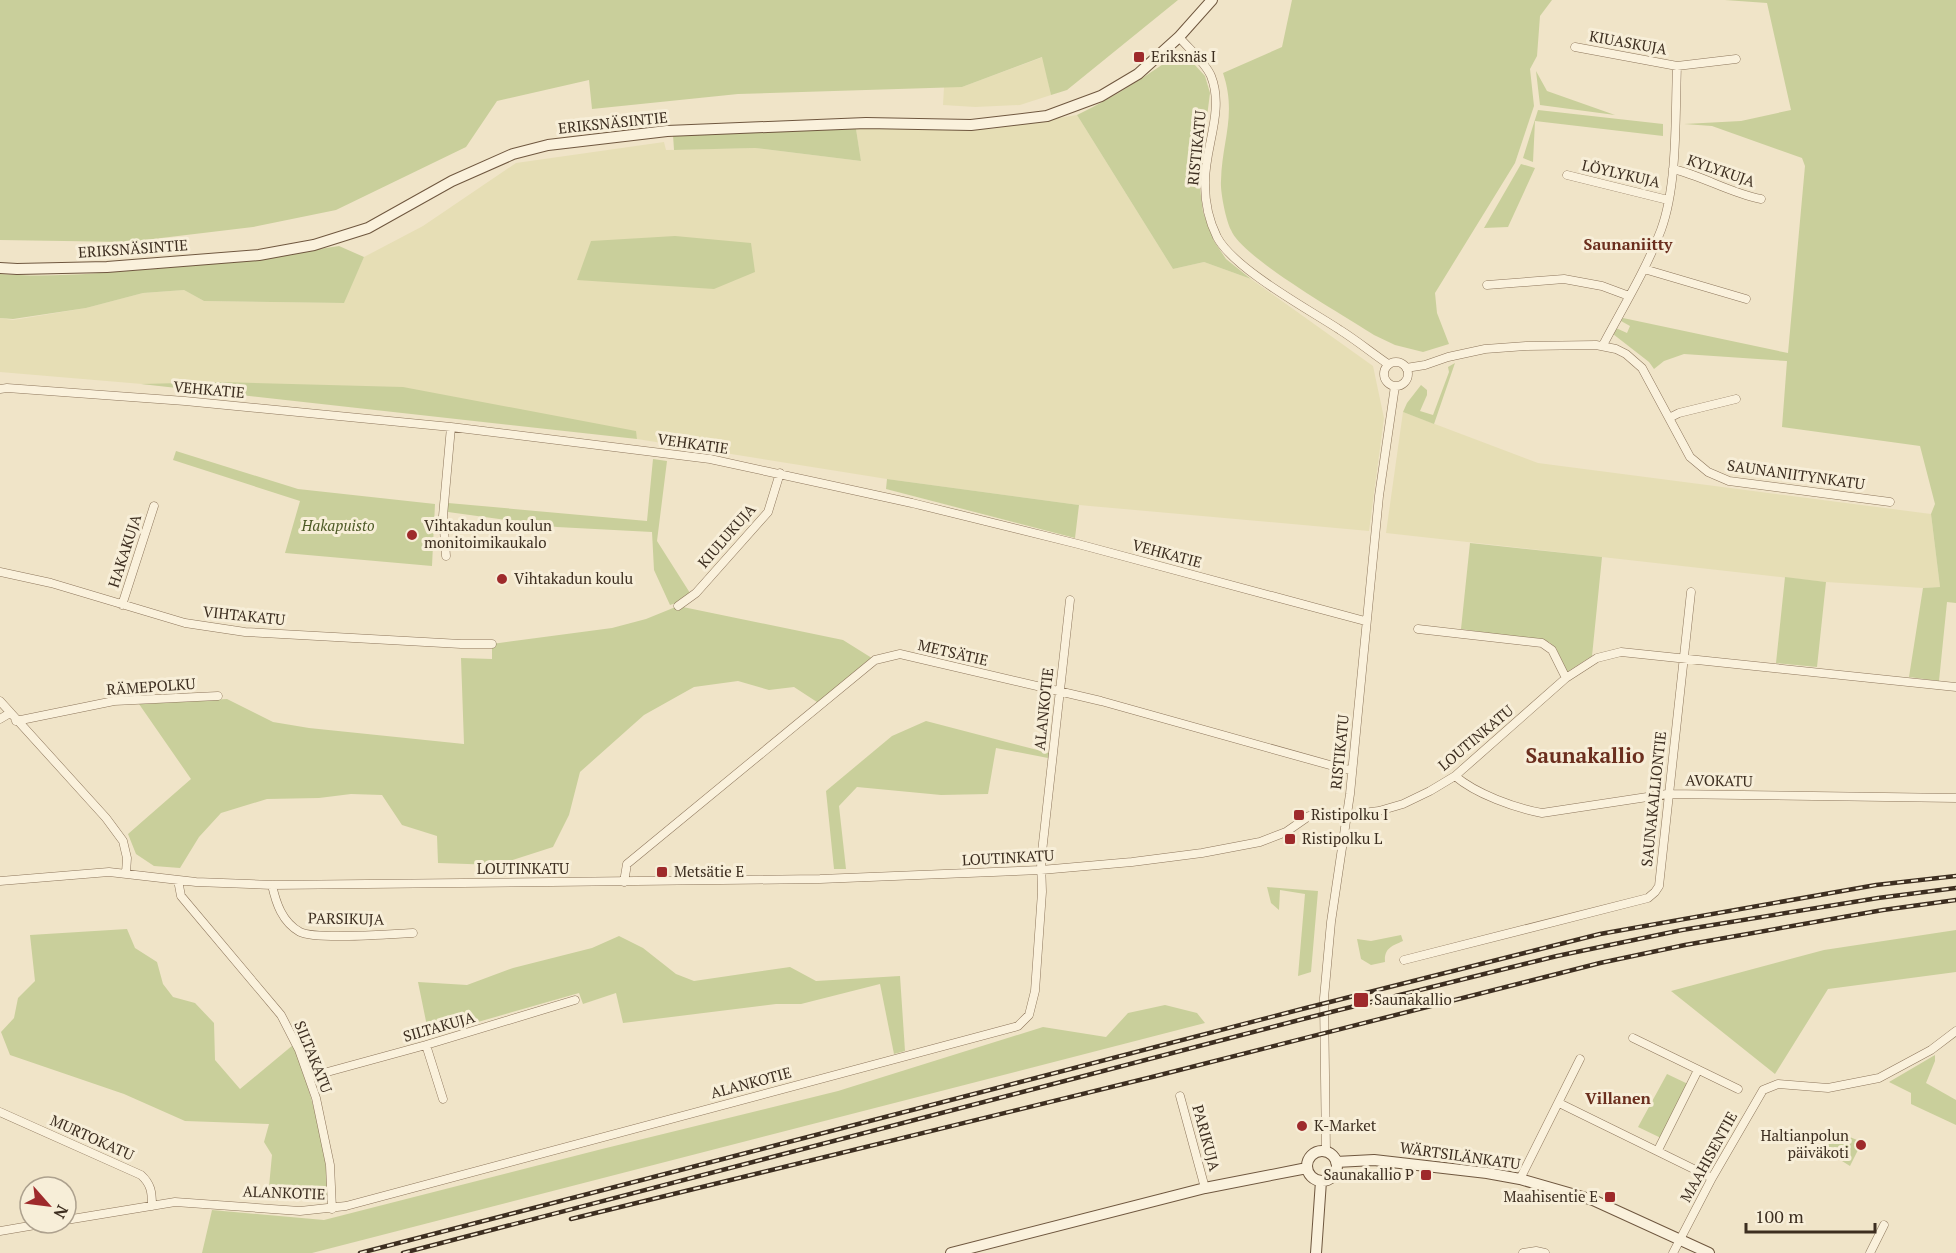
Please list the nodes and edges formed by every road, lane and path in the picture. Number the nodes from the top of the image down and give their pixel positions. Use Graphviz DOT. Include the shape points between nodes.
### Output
graph roads {
  1 [pos="1212,0"];
  2 [pos="1179,37"];
  3 [pos="1575,47"];
  4 [pos="1736,59"];
  5 [pos="1677,66"];
  6 [pos="1673,169"];
  7 [pos="1567,175"];
  8 [pos="1761,199"];
  9 [pos="1668,200"];
  10 [pos="0,268"];
  11 [pos="1644,269"];
  12 [pos="1487,285"];
  13 [pos="1629,296"];
  14 [pos="1746,299"];
  15 [pos="1604,345"];
  16 [pos="1388,364"];
  17 [pos="1407,368"];
  18 [pos="1395,386"];
  19 [pos="0,390"];
  20 [pos="1736,399"];
  21 [pos="1669,418"];
  22 [pos="451,427"];
  23 [pos="780,473"];
  24 [pos="1890,502"];
  25 [pos="154,506"];
  26 [pos="446,556"];
  27 [pos="0,572"];
  28 [pos="1691,592"];
  29 [pos="1070,600"];
  30 [pos="122,605"];
  31 [pos="678,606"];
  32 [pos="1365,621"];
  33 [pos="1418,629"];
  34 [pos="492,644"];
  35 [pos="1683,658"];
  36 [pos="1566,678"];
  37 [pos="1956,687"];
  38 [pos="1059,692"];
  39 [pos="218,696"];
  40 [pos="0,700"];
  41 [pos="10,713"];
  42 [pos="0,719"];
  43 [pos="16,721"];
  44 [pos="1352,770"];
  45 [pos="1455,776"];
  46 [pos="1667,794"];
  47 [pos="1956,798"];
  48 [pos="1347,814"];
  49 [pos="1041,870"];
  50 [pos="126,873"];
  51 [pos="0,880"];
  52 [pos="178,880"];
  53 [pos="624,882"];
  54 [pos="272,885"];
  55 [pos="413,933"];
  56 [pos="1404,960"];
  57 [pos="575,1000"];
  58 [pos="1956,1031"];
  59 [pos="1633,1038"];
  60 [pos="426,1045"];
  61 [pos="1580,1059"];
  62 [pos="1698,1070"];
  63 [pos="309,1077"];
  64 [pos="1738,1089"];
  65 [pos="1180,1096"];
  66 [pos="443,1099"];
  67 [pos="1559,1103"];
  68 [pos="0,1112"];
  69 [pos="1658,1150"];
  70 [pos="1326,1152"];
  71 [pos="1336,1162"];
  72 [pos="1307,1168"];
  73 [pos="1712,1178"];
  74 [pos="1520,1179"];
  75 [pos="1321,1182"];
  76 [pos="1205,1188"];
  77 [pos="152,1206"];
  78 [pos="332,1209"];
  79 [pos="78,1218"];
  80 [pos="1884,1226"];
  81 [pos="18,1228"];
  82 [pos="0,1231"];
  83 [pos="1680,1239"];
  84 [pos="951,1253"];
  85 [pos="1316,1253"];
  86 [pos="1523,1253"];
  87 [pos="1545,1253"];
  88 [pos="1673,1253"];
  89 [pos="1709,1253"];
  90 [pos="1870,1253"];
  1 -- 2 [label="street, ERIKSNÄSINTIE"];
  2 -- 10 [label="street, ERIKSNÄSINTIE" via="1138,74 1101,96 1047,116 971,125 866,123 668,131 548,145 513,154 452,181 368,228 314,245 259,255 107,267"];
  2 -- 16 [label="street, RISTIKATU" via="1209,73 1216,92 1205,182 1217,237 1248,270"];
  3 -- 5 [label="street, KIUASKUJA"];
  4 -- 5 [label="street, KIUASKUJA"];
  5 -- 6 [label="street"];
  6 -- 8 [label="street, KYLYKUJA"];
  6 -- 9 [label="street"];
  7 -- 9 [label="street, LÖYLYKUJA"];
  9 -- 11 [label="street"];
  11 -- 13 [label="street"];
  11 -- 14 [label="street"];
  12 -- 13 [label="street" via="1564,279"];
  13 -- 15 [label="street"];
  15 -- 17 [label="street, SAUNANIITYNKATU" via="1485,349"];
  15 -- 21 [label="street, SAUNANIITYNKATU" via="1626,354 1642,368"];
  16 -- 17 [label="street" via="1399,362"];
  16 -- 18 [label="street" via="1384,378"];
  17 -- 18 [label="street" via="1405,381"];
  18 -- 32 [label="street, RISTIKATU"];
  19 -- 22 [label="street, VEHKATIE" via="111,395"];
  20 -- 21 [label="street"];
  21 -- 24 [label="street, SAUNANIITYNKATU" via="1690,457 1722,479"];
  22 -- 23 [label="street, VEHKATIE" via="710,459"];
  22 -- 26 [label="street" via="443,516"];
  23 -- 31 [label="street, KIULUKUJA" via="768,512 696,594"];
  23 -- 32 [label="street, VEHKATIE" via="1067,542"];
  25 -- 30 [label="street, HAKAKUJA"];
  27 -- 30 [label="street, VIHTAKATU"];
  28 -- 35 [label="street, SAUNAKALLIONTIE"];
  29 -- 38 [label="street, ALANKOTIE"];
  30 -- 34 [label="street, VIHTAKATU" via="185,623 245,632"];
  32 -- 44 [label="street, RISTIKATU"];
  33 -- 36 [label="street" via="1542,643 1552,650"];
  35 -- 36 [label="street, LOUTINKATU" via="1621,652 1598,658"];
  35 -- 37 [label="street, LOUTINKATU"];
  35 -- 46 [label="street, SAUNAKALLIONTIE"];
  36 -- 45 [label="street, LOUTINKATU"];
  38 -- 44 [label="street, METSÄTIE"];
  38 -- 49 [label="street, ALANKOTIE"];
  38 -- 53 [label="street, METSÄTIE" via="900,654 875,660 627,864"];
  39 -- 43 [label="street, RÄMEPOLKU" via="114,701"];
  40 -- 41 [label="street"];
  41 -- 42 [label="street"];
  41 -- 43 [label="street"];
  43 -- 50 [label="street" via="123,841"];
  44 -- 48 [label="street, RISTIKATU"];
  45 -- 46 [label="street, AVOKATU" via="1472,788 1542,813"];
  45 -- 48 [label="street, LOUTINKATU" via="1403,804"];
  46 -- 47 [label="street, AVOKATU"];
  46 -- 56 [label="street, SAUNAKALLIONTIE" via="1659,886 1648,898"];
  48 -- 49 [label="street, LOUTINKATU" via="1309,816 1286,832 1251,844 1150,860"];
  48 -- 70 [label="street, RISTIKATU" via="1324,998"];
  49 -- 53 [label="street, LOUTINKATU"];
  49 -- 78 [label="street, ALANKOTIE" via="1035,991 1029,1015 1018,1026"];
  50 -- 51 [label="street, LOUTINKATU"];
  50 -- 52 [label="street, LOUTINKATU"];
  52 -- 54 [label="street, LOUTINKATU"];
  52 -- 63 [label="street, SILTAKATU" via="181,896 284,1020"];
  53 -- 54 [label="street, LOUTINKATU"];
  54 -- 55 [label="street, PARSIKUJA" via="276,904 300,932 332,936"];
  57 -- 60 [label="street, SILTAKUJA"];
  58 -- 73 [label="street, MAAHISENTIE" via="1931,1050 1879,1078 1828,1088 1778,1084 1763,1090"];
  59 -- 62 [label="street"];
  60 -- 63 [label="street, SILTAKUJA"];
  60 -- 66 [label="street"];
  61 -- 67 [label="street"];
  62 -- 64 [label="street"];
  62 -- 69 [label="street"];
  63 -- 78 [label="street, SILTAKATU" via="330,1165"];
  65 -- 76 [label="street, PARIKUJA"];
  67 -- 69 [label="street"];
  67 -- 74 [label="street"];
  68 -- 77 [label="street, MURTOKATU" via="141,1175 148,1181"];
  69 -- 73 [label="street"];
  70 -- 71 [label="street"];
  70 -- 72 [label="street" via="1314,1154"];
  71 -- 74 [label="street, WÄRTSILÄNKATU" via="1374,1160"];
  71 -- 75 [label="street" via="1334,1176"];
  72 -- 75 [label="street" via="1310,1176"];
  72 -- 76 [label="street"];
  73 -- 83 [label="street, MAAHISENTIE"];
  74 -- 83 [label="street, WÄRTSILÄNKATU" via="1593,1200"];
  75 -- 85 [label="street"];
  76 -- 84 [label="street"];
  77 -- 78 [label="street, ALANKOTIE" via="175,1202"];
  77 -- 79 [label="street, ALANKOTIE"];
  80 -- 90 [label="street"];
  81 -- 82 [label="street"];
  83 -- 88 [label="street, MAAHISENTIE"];
  83 -- 89 [label="street, WÄRTSILÄNKATU"];
  86 -- 87 [label="street"];
}
